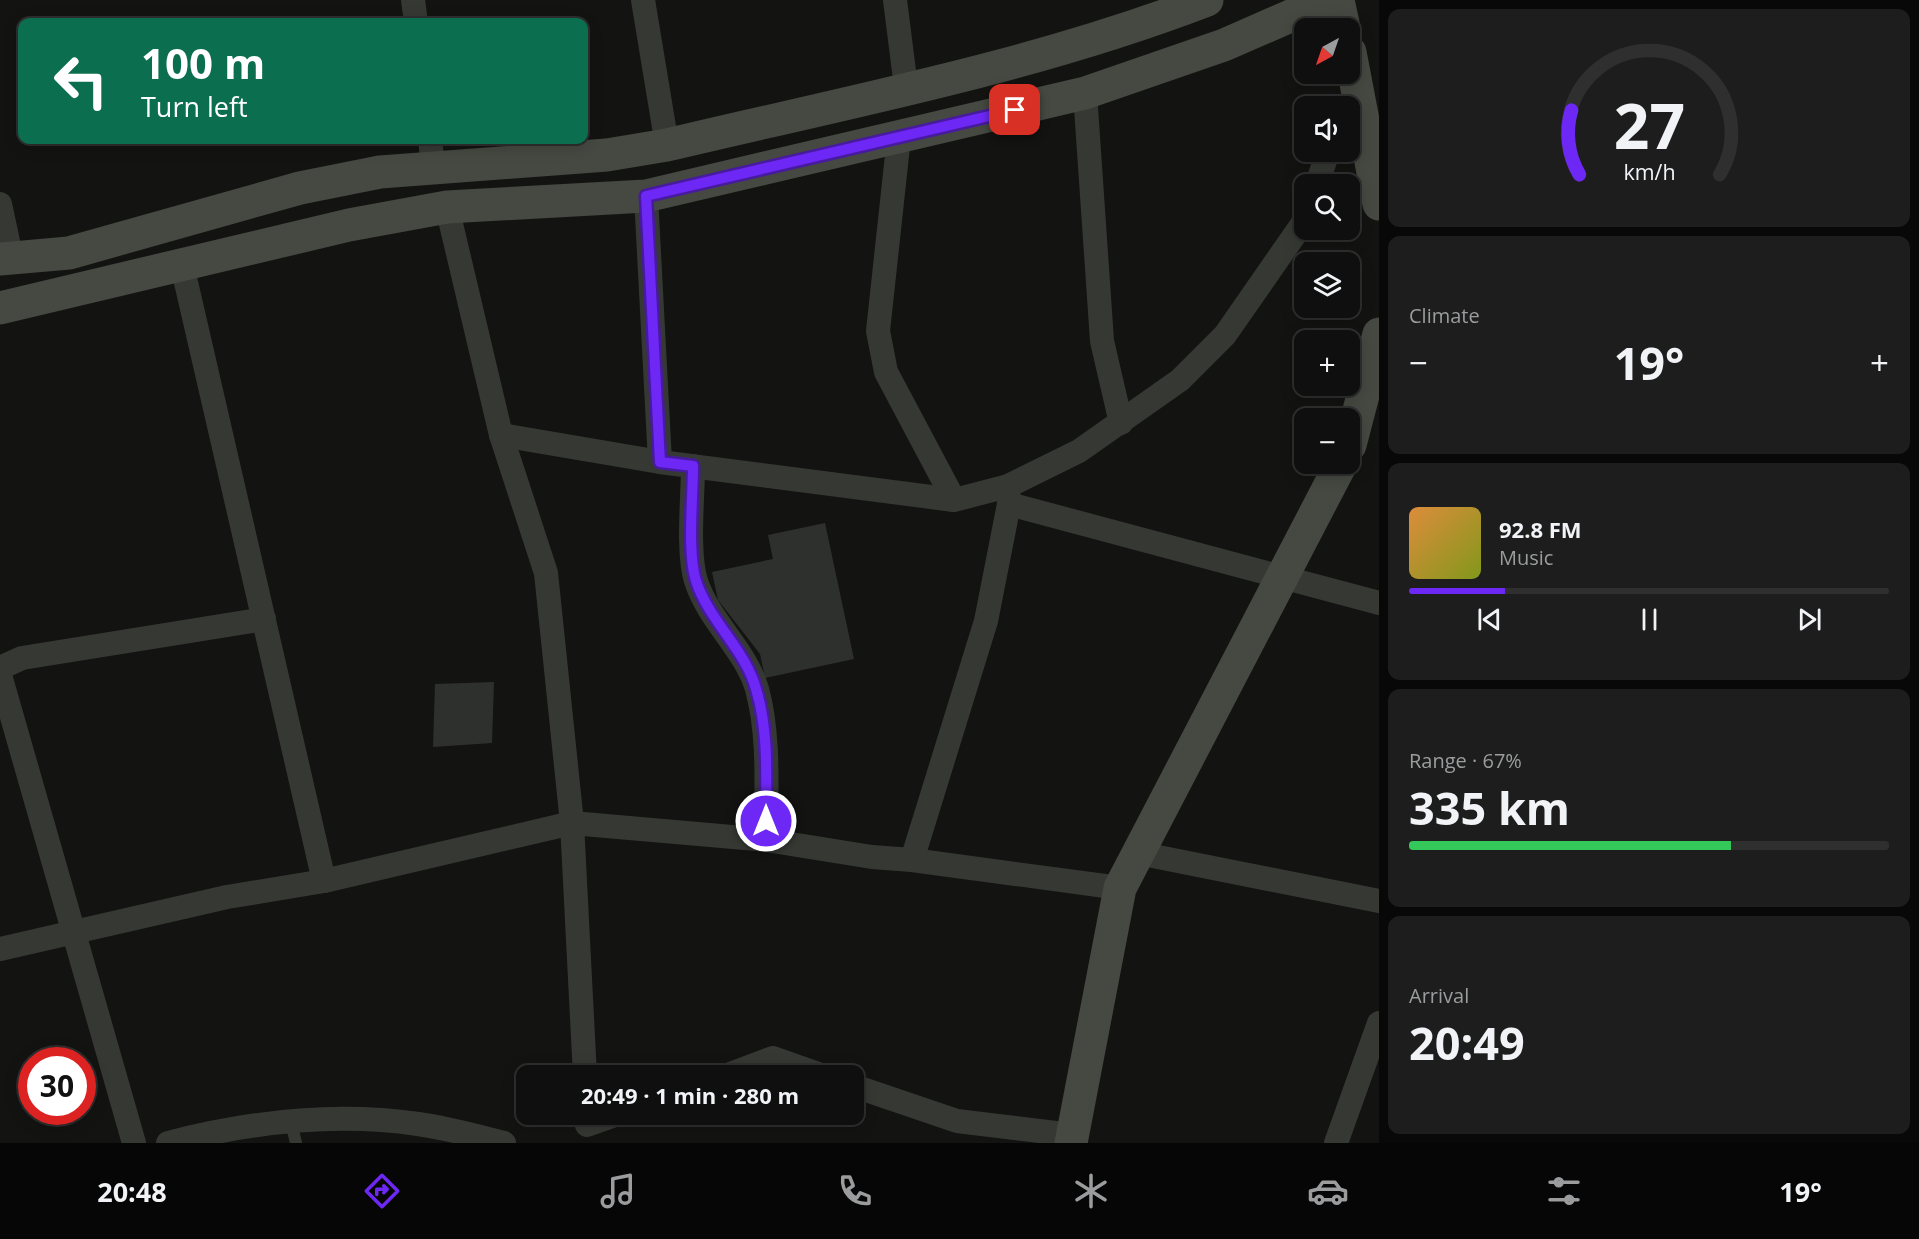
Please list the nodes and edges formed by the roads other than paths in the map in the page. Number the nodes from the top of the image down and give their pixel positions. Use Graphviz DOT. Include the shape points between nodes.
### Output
graph roads {
  1 [pos="413,0"];
  2 [pos="643,0"];
  3 [pos="896,0"];
  4 [pos="1207,0"];
  5 [pos="1327,0"];
  6 [pos="1338,0"];
  7 [pos="415,18"];
  8 [pos="1342,18"];
  9 [pos="1356,84"];
  10 [pos="906,87"];
  11 [pos="1085,93"];
  12 [pos="899,137"];
  13 [pos="667,146"];
  14 [pos="431,153"];
  15 [pos="646,196"];
  16 [pos="0,204"];
  17 [pos="1379,204"];
  18 [pos="447,207"];
  19 [pos="1294,236"];
  20 [pos="6,260"];
  21 [pos="182,265"];
  22 [pos="0,308"];
  23 [pos="1379,335"];
  24 [pos="1360,408"];
  25 [pos="1121,423"];
  26 [pos="501,435"];
  27 [pos="660,462"];
  28 [pos="693,466"];
  29 [pos="1336,474"];
  30 [pos="1008,495"];
  31 [pos="954,500"];
  32 [pos="1282,577"];
  33 [pos="1379,603"];
  34 [pos="264,619"];
  35 [pos="0,668"];
  36 [pos="0,675"];
  37 [pos="572,824"];
  38 [pos="766,840"];
  39 [pos="1138,853"];
  40 [pos="912,860"];
  41 [pos="324,881"];
  42 [pos="1120,888"];
  43 [pos="1379,901"];
  44 [pos="72,933"];
  45 [pos="0,949"];
  46 [pos="1379,1023"];
  47 [pos="584,1065"];
  48 [pos="754,1065"];
  49 [pos="793,1065"];
  50 [pos="864,1089"];
  51 [pos="294,1132"];
  52 [pos="1071,1139"];
  53 [pos="134,1143"];
  54 [pos="168,1143"];
  55 [pos="504,1143"];
  56 [pos="1336,1143"];
  1 -- 7 [label="street"];
  2 -- 13 [label="street"];
  3 -- 10 [label="street"];
  4 -- 10 [label="street" via="1080,43"];
  5 -- 11 [label="street" via="1224,45"];
  6 -- 8 [label="street"];
  9 -- 17 [label="street"];
  10 -- 13 [label="street"];
  11 -- 12 [label="street"];
  11 -- 25 [label="street" via="1102,341"];
  12 -- 15 [label="street"];
  12 -- 31 [label="street" via="878,331 886,372"];
  13 -- 14 [label="street" via="607,155"];
  14 -- 20 [label="street" via="380,172 300,188 69,253"];
  15 -- 18 [label="street"];
  15 -- 27 [label="street"];
  16 -- 20 [label="street"];
  18 -- 21 [label="street" via="349,225"];
  18 -- 26 [label="street"];
  19 -- 25 [label="street" via="1225,335 1180,380"];
  21 -- 22 [label="street"];
  21 -- 34 [label="street"];
  23 -- 24 [label="street"];
  25 -- 30 [label="street"];
  26 -- 27 [label="street"];
  26 -- 37 [label="street" via="546,573"];
  27 -- 28 [label="street"];
  28 -- 31 [label="street"];
  28 -- 38 [label="street" via="696,580 713,615 749,670 760,705 766,764"];
  29 -- 32 [label="street"];
  30 -- 31 [label="street"];
  30 -- 32 [label="street"];
  30 -- 40 [label="street" via="986,621"];
  32 -- 33 [label="street"];
  32 -- 39 [label="street"];
  34 -- 35 [label="street" via="22,658"];
  34 -- 41 [label="street"];
  36 -- 44 [label="street"];
  37 -- 38 [label="street"];
  37 -- 41 [label="street"];
  37 -- 47 [label="street"];
  38 -- 40 [label="street"];
  39 -- 42 [label="street"];
  39 -- 43 [label="street"];
  40 -- 42 [label="street"];
  41 -- 44 [label="street" via="227,897"];
  42 -- 52 [label="street"];
  44 -- 45 [label="street"];
  44 -- 53 [label="street"];
  46 -- 56 [label="street"];
  48 -- 49 [label="street" via="773,1058"];
  50 -- 52 [label="street" via="957,1121"];
  51 -- 54 [label="street" via="217,1130"];
  51 -- 55 [label="street" via="316,1119 418,1124"];
}
